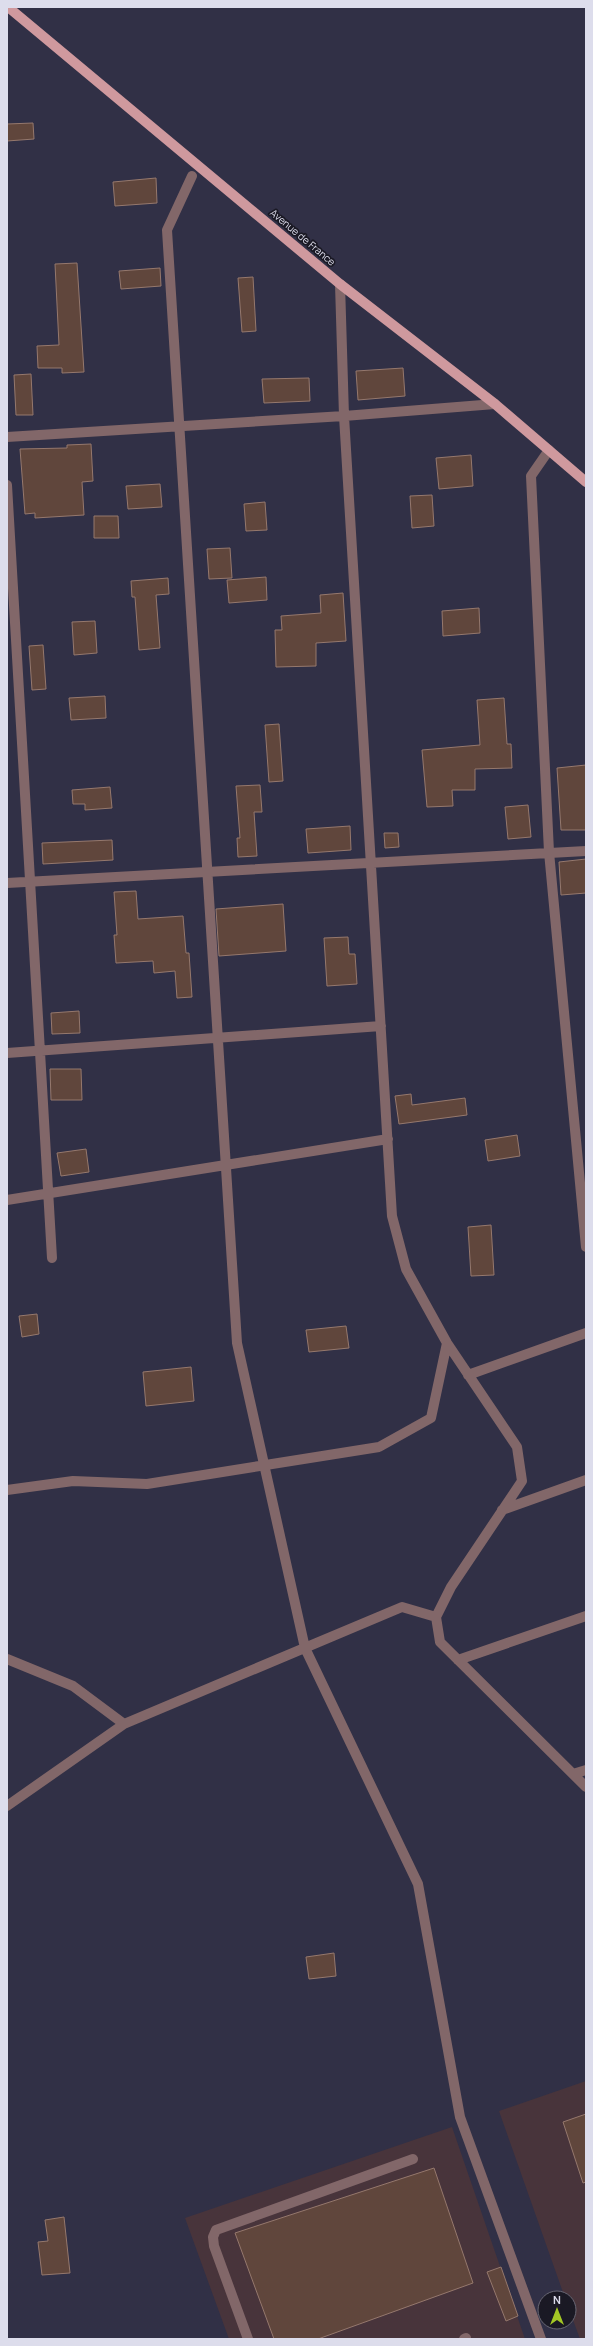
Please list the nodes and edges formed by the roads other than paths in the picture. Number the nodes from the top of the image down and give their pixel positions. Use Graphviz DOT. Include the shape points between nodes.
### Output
graph roads {
  1 [pos="8,7"];
  2 [pos="192,176"];
  3 [pos="340,284"];
  4 [pos="495,404"];
  5 [pos="344,416"];
  6 [pos="179,425"];
  7 [pos="7,437"];
  8 [pos="549,450"];
  9 [pos="586,482"];
  10 [pos="7,485"];
  11 [pos="586,851"];
  12 [pos="549,852"];
  13 [pos="372,862"];
  14 [pos="208,872"];
  15 [pos="29,882"];
  16 [pos="7,883"];
  17 [pos="381,1026"];
  18 [pos="218,1038"];
  19 [pos="39,1051"];
  20 [pos="7,1053"];
  21 [pos="388,1139"];
  22 [pos="226,1165"];
  23 [pos="48,1193"];
  24 [pos="7,1200"];
  25 [pos="586,1247"];
  26 [pos="52,1258"];
  27 [pos="586,1333"];
  28 [pos="447,1343"];
  29 [pos="468,1375"];
  30 [pos="263,1466"];
  31 [pos="586,1480"];
  32 [pos="7,1490"];
  33 [pos="502,1510"];
  34 [pos="586,1616"];
  35 [pos="436,1617"];
  36 [pos="305,1648"];
  37 [pos="7,1659"];
  38 [pos="458,1660"];
  39 [pos="124,1724"];
  40 [pos="586,1770"];
  41 [pos="573,1774"];
  42 [pos="586,1787"];
  43 [pos="7,1806"];
  44 [pos="413,2159"];
  45 [pos="248,2339"];
  46 [pos="541,2339"];
  1 -- 3 [label="main road, Avenue de France"];
  2 -- 6 [label="street" via="167,230"];
  3 -- 4 [label="main road, Avenue de France"];
  3 -- 5 [label="street"];
  4 -- 5 [label="street"];
  4 -- 8 [label="main road, Avenue de France"];
  5 -- 6 [label="street"];
  5 -- 13 [label="street"];
  6 -- 7 [label="street"];
  6 -- 14 [label="street"];
  8 -- 9 [label="main road, Avenue de France"];
  8 -- 12 [label="street" via="531,476"];
  10 -- 15 [label="street"];
  11 -- 12 [label="street"];
  12 -- 13 [label="street"];
  12 -- 25 [label="street"];
  13 -- 14 [label="street"];
  13 -- 17 [label="street"];
  14 -- 15 [label="street"];
  14 -- 18 [label="street"];
  15 -- 16 [label="street"];
  15 -- 19 [label="street"];
  17 -- 18 [label="street"];
  17 -- 21 [label="street"];
  18 -- 19 [label="street"];
  18 -- 22 [label="street"];
  19 -- 20 [label="street"];
  19 -- 23 [label="street"];
  21 -- 22 [label="street"];
  21 -- 28 [label="street" via="392,1216 406,1269"];
  22 -- 23 [label="street"];
  22 -- 30 [label="street" via="237,1343"];
  23 -- 24 [label="street"];
  23 -- 26 [label="street"];
  27 -- 29 [label="street"];
  28 -- 29 [label="street"];
  28 -- 30 [label="street" via="431,1418 379,1448"];
  29 -- 33 [label="street" via="517,1448 522,1481"];
  30 -- 32 [label="street" via="147,1484 73,1481"];
  30 -- 36 [label="street"];
  31 -- 33 [label="street"];
  33 -- 35 [label="street" via="451,1587"];
  34 -- 38 [label="street"];
  35 -- 36 [label="street" via="402,1607"];
  35 -- 38 [label="street" via="440,1642"];
  36 -- 39 [label="street"];
  36 -- 46 [label="street" via="418,1884 460,2117"];
  37 -- 39 [label="street" via="73,1686"];
  38 -- 41 [label="street"];
  39 -- 43 [label="street"];
  40 -- 41 [label="street"];
  41 -- 42 [label="street"];
  44 -- 45 [label="street" via="216,2230 213,2237 214,2246"];
}
